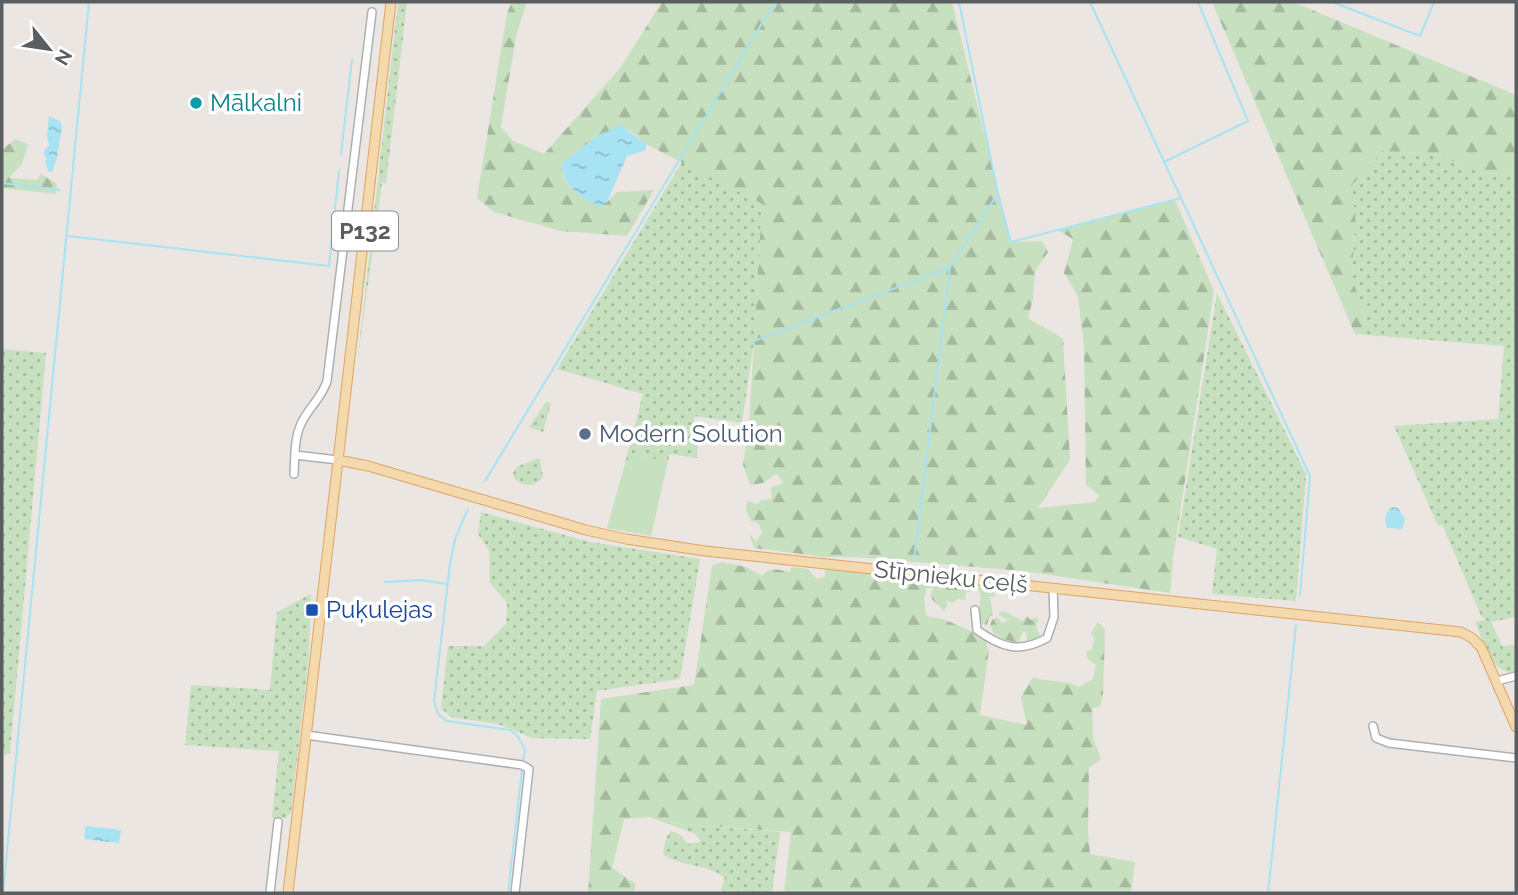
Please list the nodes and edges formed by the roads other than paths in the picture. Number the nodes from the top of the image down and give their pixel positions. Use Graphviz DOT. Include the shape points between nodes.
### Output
graph roads {
  1 [pos="391,2"];
  2 [pos="372,12"];
  3 [pos="295,455"];
  4 [pos="338,460"];
  5 [pos="294,474"];
  6 [pos="1053,588"];
  7 [pos="975,610"];
  8 [pos="1516,676"];
  9 [pos="1497,681"];
  10 [pos="1374,726"];
  11 [pos="1516,727"];
  12 [pos="306,735"];
  13 [pos="1516,758"];
  14 [pos="278,822"];
  15 [pos="270,893"];
  16 [pos="288,893"];
  17 [pos="515,893"];
  1 -- 4 [label="main road, P132"];
  2 -- 3 [label="street" via="327,381 300,425"];
  3 -- 4 [label="street"];
  3 -- 5 [label="street"];
  4 -- 6 [label="main road, Stīpnieku ceļš" via="626,539"];
  4 -- 12 [label="main road, P132"];
  6 -- 7 [label="street" via="1051,627 1047,638 1034,645 999,646 977,630"];
  6 -- 9 [label="main road, Stīpnieku ceļš" via="1461,632 1481,646"];
  8 -- 9 [label="street"];
  9 -- 11 [label="main road, Stīpnieku ceļš"];
  10 -- 13 [label="street" via="1376,738 1390,743"];
  12 -- 16 [label="main road, P132"];
  12 -- 17 [label="street" via="529,769"];
  14 -- 15 [label="street"];
}
